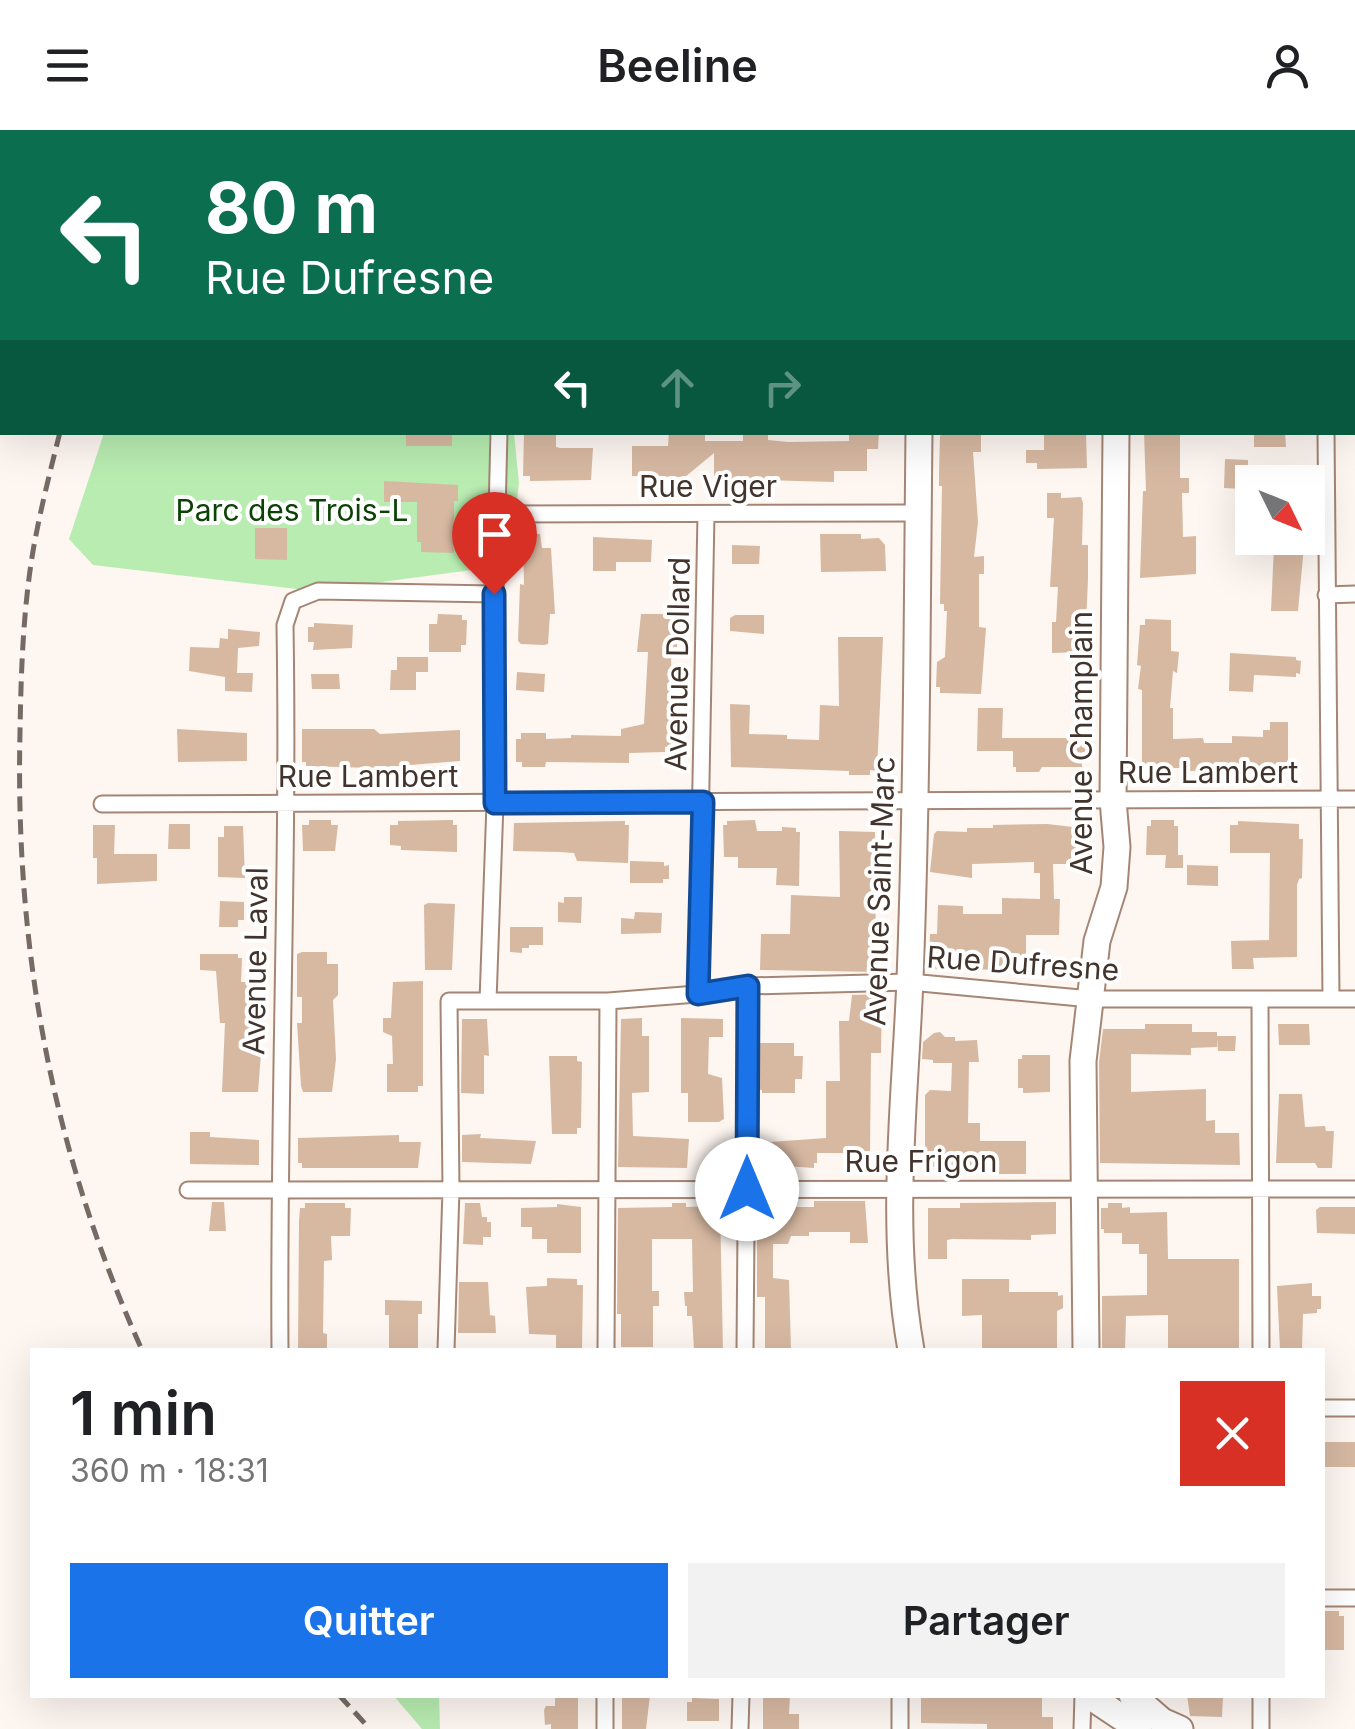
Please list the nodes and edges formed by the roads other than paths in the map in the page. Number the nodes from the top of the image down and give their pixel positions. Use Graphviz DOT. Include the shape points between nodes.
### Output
graph roads {
  1 [pos="499,435"];
  2 [pos="919,435"];
  3 [pos="1116,435"];
  4 [pos="1326,435"];
  5 [pos="498,514"];
  6 [pos="706,514"];
  7 [pos="918,514"];
  8 [pos="494,594"];
  9 [pos="1355,594"];
  10 [pos="1326,595"];
  11 [pos="1355,799"];
  12 [pos="1113,800"];
  13 [pos="1330,800"];
  14 [pos="916,801"];
  15 [pos="703,802"];
  16 [pos="495,803"];
  17 [pos="102,804"];
  18 [pos="286,804"];
  19 [pos="910,982"];
  20 [pos="748,986"];
  21 [pos="698,994"];
  22 [pos="1355,998"];
  23 [pos="1092,999"];
  24 [pos="1260,999"];
  25 [pos="1332,999"];
  26 [pos="488,1001"];
  27 [pos="608,1001"];
  28 [pos="1084,1188"];
  29 [pos="279,1189"];
  30 [pos="451,1189"];
  31 [pos="607,1189"];
  32 [pos="747,1189"];
  33 [pos="898,1189"];
  34 [pos="1260,1189"];
  35 [pos="1355,1189"];
  36 [pos="188,1190"];
  37 [pos="280,1348"];
  38 [pos="446,1348"];
  39 [pos="606,1348"];
  40 [pos="745,1348"];
  41 [pos="911,1348"];
  42 [pos="1086,1348"];
  43 [pos="1261,1348"];
  44 [pos="1325,1408"];
  45 [pos="1355,1408"];
  46 [pos="1325,1598"];
  47 [pos="1355,1598"];
  48 [pos="605,1698"];
  49 [pos="741,1698"];
  50 [pos="900,1698"];
  51 [pos="1085,1698"];
  52 [pos="1090,1698"];
  53 [pos="1135,1698"];
  54 [pos="1261,1698"];
  55 [pos="605,1729"];
  56 [pos="740,1729"];
  57 [pos="900,1729"];
  58 [pos="1082,1729"];
  59 [pos="1139,1729"];
  60 [pos="1180,1729"];
  61 [pos="1261,1729"];
  1 -- 5 [label="street"];
  2 -- 7 [label="main road, Avenue Saint-Marc"];
  3 -- 12 [label="main road, Avenue Champlain"];
  4 -- 10 [label="street"];
  5 -- 6 [label="street, Rue Viger"];
  5 -- 8 [label="street"];
  6 -- 7 [label="street, Rue Viger"];
  6 -- 15 [label="street, Avenue Dollard"];
  7 -- 14 [label="main road, Avenue Saint-Marc"];
  8 -- 16 [label="street"];
  8 -- 18 [label="street, Avenue Laval" via="318,591 293,601 284,626"];
  9 -- 10 [label="street"];
  10 -- 13 [label="street"];
  11 -- 13 [label="street, Rue Lambert"];
  12 -- 13 [label="street, Rue Lambert"];
  12 -- 14 [label="street, Rue Lambert"];
  12 -- 23 [label="main road, Avenue Champlain" via="1114,886 1097,941"];
  13 -- 25 [label="street"];
  14 -- 15 [label="street, Rue Lambert"];
  14 -- 19 [label="main road, Avenue Saint-Marc"];
  15 -- 16 [label="street, Rue Lambert"];
  15 -- 21 [label="street, Avenue Dollard"];
  16 -- 18 [label="street, Rue Lambert"];
  16 -- 26 [label="street"];
  17 -- 18 [label="street, Rue Lambert"];
  18 -- 29 [label="street, Avenue Laval"];
  19 -- 20 [label="street, Rue Dufresne"];
  19 -- 23 [label="street, Rue Dufresne"];
  19 -- 33 [label="main road, Avenue Saint-Marc"];
  20 -- 21 [label="street, Rue Dufresne"];
  20 -- 32 [label="street"];
  21 -- 27 [label="street, Rue Dufresne"];
  22 -- 25 [label="street, Rue Dufresne"];
  23 -- 24 [label="street, Rue Dufresne"];
  23 -- 28 [label="main road, Avenue Champlain" via="1083,1062"];
  24 -- 25 [label="street, Rue Dufresne"];
  24 -- 34 [label="street"];
  26 -- 27 [label="street, Rue Dufresne"];
  26 -- 30 [label="street, Rue Dufresne" via="448,1001"];
  27 -- 31 [label="street"];
  28 -- 33 [label="street, Rue Frigon"];
  28 -- 34 [label="street, Rue Frigon"];
  28 -- 42 [label="main road, Avenue Champlain"];
  29 -- 30 [label="street, Rue Frigon"];
  29 -- 36 [label="street, Rue Frigon"];
  29 -- 37 [label="street, Avenue Laval"];
  30 -- 31 [label="street, Rue Frigon"];
  30 -- 38 [label="street"];
  31 -- 32 [label="street, Rue Frigon"];
  31 -- 39 [label="street"];
  32 -- 33 [label="street, Rue Frigon"];
  32 -- 40 [label="street"];
  33 -- 41 [label="main road, Avenue Saint-Marc"];
  34 -- 35 [label="street, Rue Frigon"];
  34 -- 43 [label="street"];
  44 -- 45 [label="street"];
  46 -- 47 [label="street"];
  48 -- 55 [label="street"];
  49 -- 56 [label="street"];
  50 -- 57 [label="street"];
  51 -- 58 [label="street"];
  52 -- 59 [label="main road"];
  53 -- 60 [label="main road"];
  54 -- 61 [label="street"];
}
